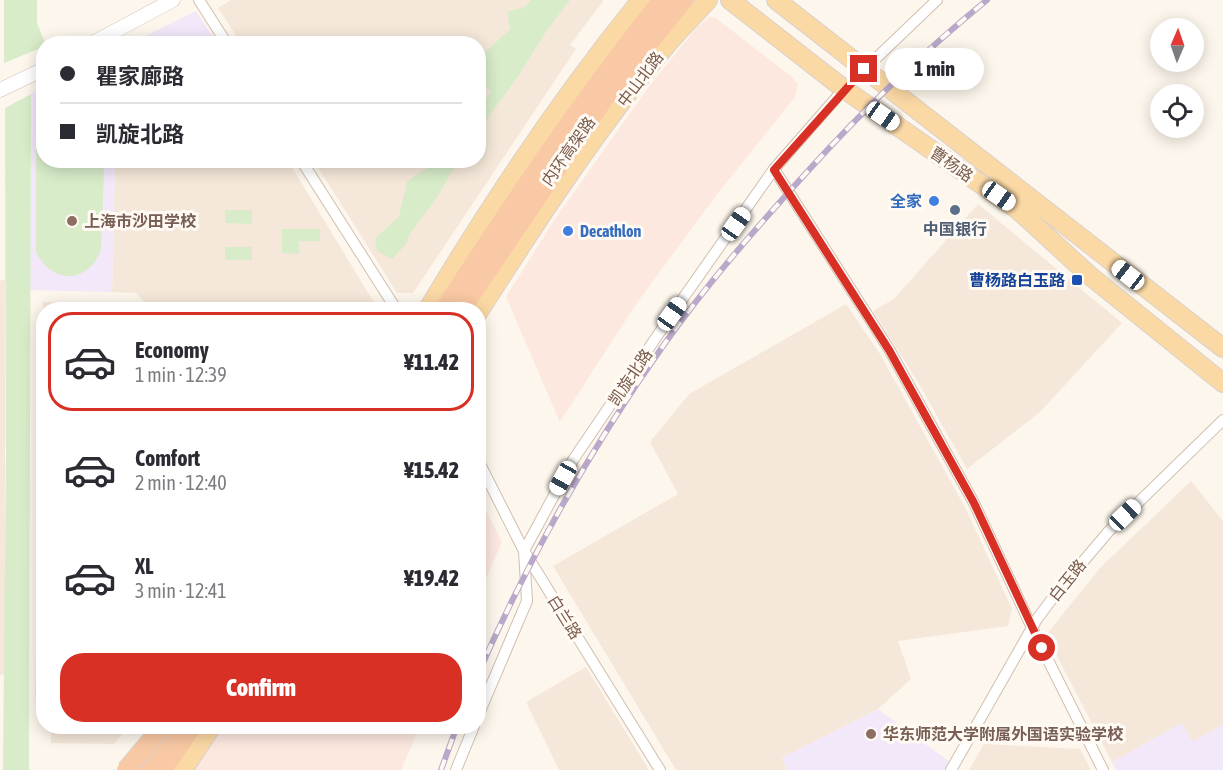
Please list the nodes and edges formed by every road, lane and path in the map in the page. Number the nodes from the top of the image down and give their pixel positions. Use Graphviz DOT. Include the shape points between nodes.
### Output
graph roads {
  1 [pos="173,0"];
  2 [pos="199,0"];
  3 [pos="641,0"];
  4 [pos="662,0"];
  5 [pos="684,0"];
  6 [pos="708,0"];
  7 [pos="730,0"];
  8 [pos="776,0"];
  9 [pos="937,0"];
  10 [pos="106,36"];
  11 [pos="221,36"];
  12 [pos="864,69"];
  13 [pos="36,73"];
  14 [pos="844,89"];
  15 [pos="0,90"];
  16 [pos="306,168"];
  17 [pos="774,170"];
  18 [pos="392,302"];
  19 [pos="432,302"];
  20 [pos="449,302"];
  21 [pos="467,302"];
  22 [pos="485,302"];
  23 [pos="1223,348"];
  24 [pos="1223,383"];
  25 [pos="1223,420"];
  26 [pos="486,476"];
  27 [pos="524,551"];
  28 [pos="1032,628"];
  29 [pos="486,697"];
  30 [pos="156,734"];
  31 [pos="165,734"];
  32 [pos="189,734"];
  33 [pos="204,734"];
  34 [pos="471,734"];
  35 [pos="132,769"];
  36 [pos="169,769"];
  37 [pos="456,770"];
  38 [pos="660,770"];
  39 [pos="951,770"];
  40 [pos="1103,770"];
  1 -- 10 [label="street"];
  2 -- 11 [label="street"];
  3 -- 19 [label="main road" via="527,154"];
  4 -- 20 [label="highway, 内环高架路" via="621,51"];
  5 -- 21 [label="highway, 内环高架路" via="605,98"];
  6 -- 22 [label="main road, 中山北路" via="666,46 614,114"];
  7 -- 14 [label="main road, 曹杨路"];
  8 -- 12 [label="main road, 曹杨路"];
  9 -- 12 [label="street, 凯旋北路"];
  12 -- 14 [label="street, 凯旋北路"];
  12 -- 23 [label="main road, 曹杨路"];
  13 -- 15 [label="street"];
  14 -- 17 [label="street, 凯旋北路"];
  14 -- 24 [label="main road, 曹杨路" via="1018,210 1089,275"];
  16 -- 18 [label="street"];
  17 -- 27 [label="street, 凯旋北路" via="573,460"];
  17 -- 28 [label="street" via="889,350 974,503"];
  25 -- 28 [label="street, 白玉路" via="1109,531"];
  26 -- 27 [label="street, 白兰路"];
  27 -- 29 [label="street" via="527,601"];
  27 -- 38 [label="street, 白兰路"];
  28 -- 39 [label="street, 白玉路"];
  28 -- 40 [label="street"];
  30 -- 35 [label="highway, bridge"];
  31 -- 35 [label="highway"];
  32 -- 36 [label="highway"];
  33 -- 36 [label="main road"];
  34 -- 37 [label="street"];
}
